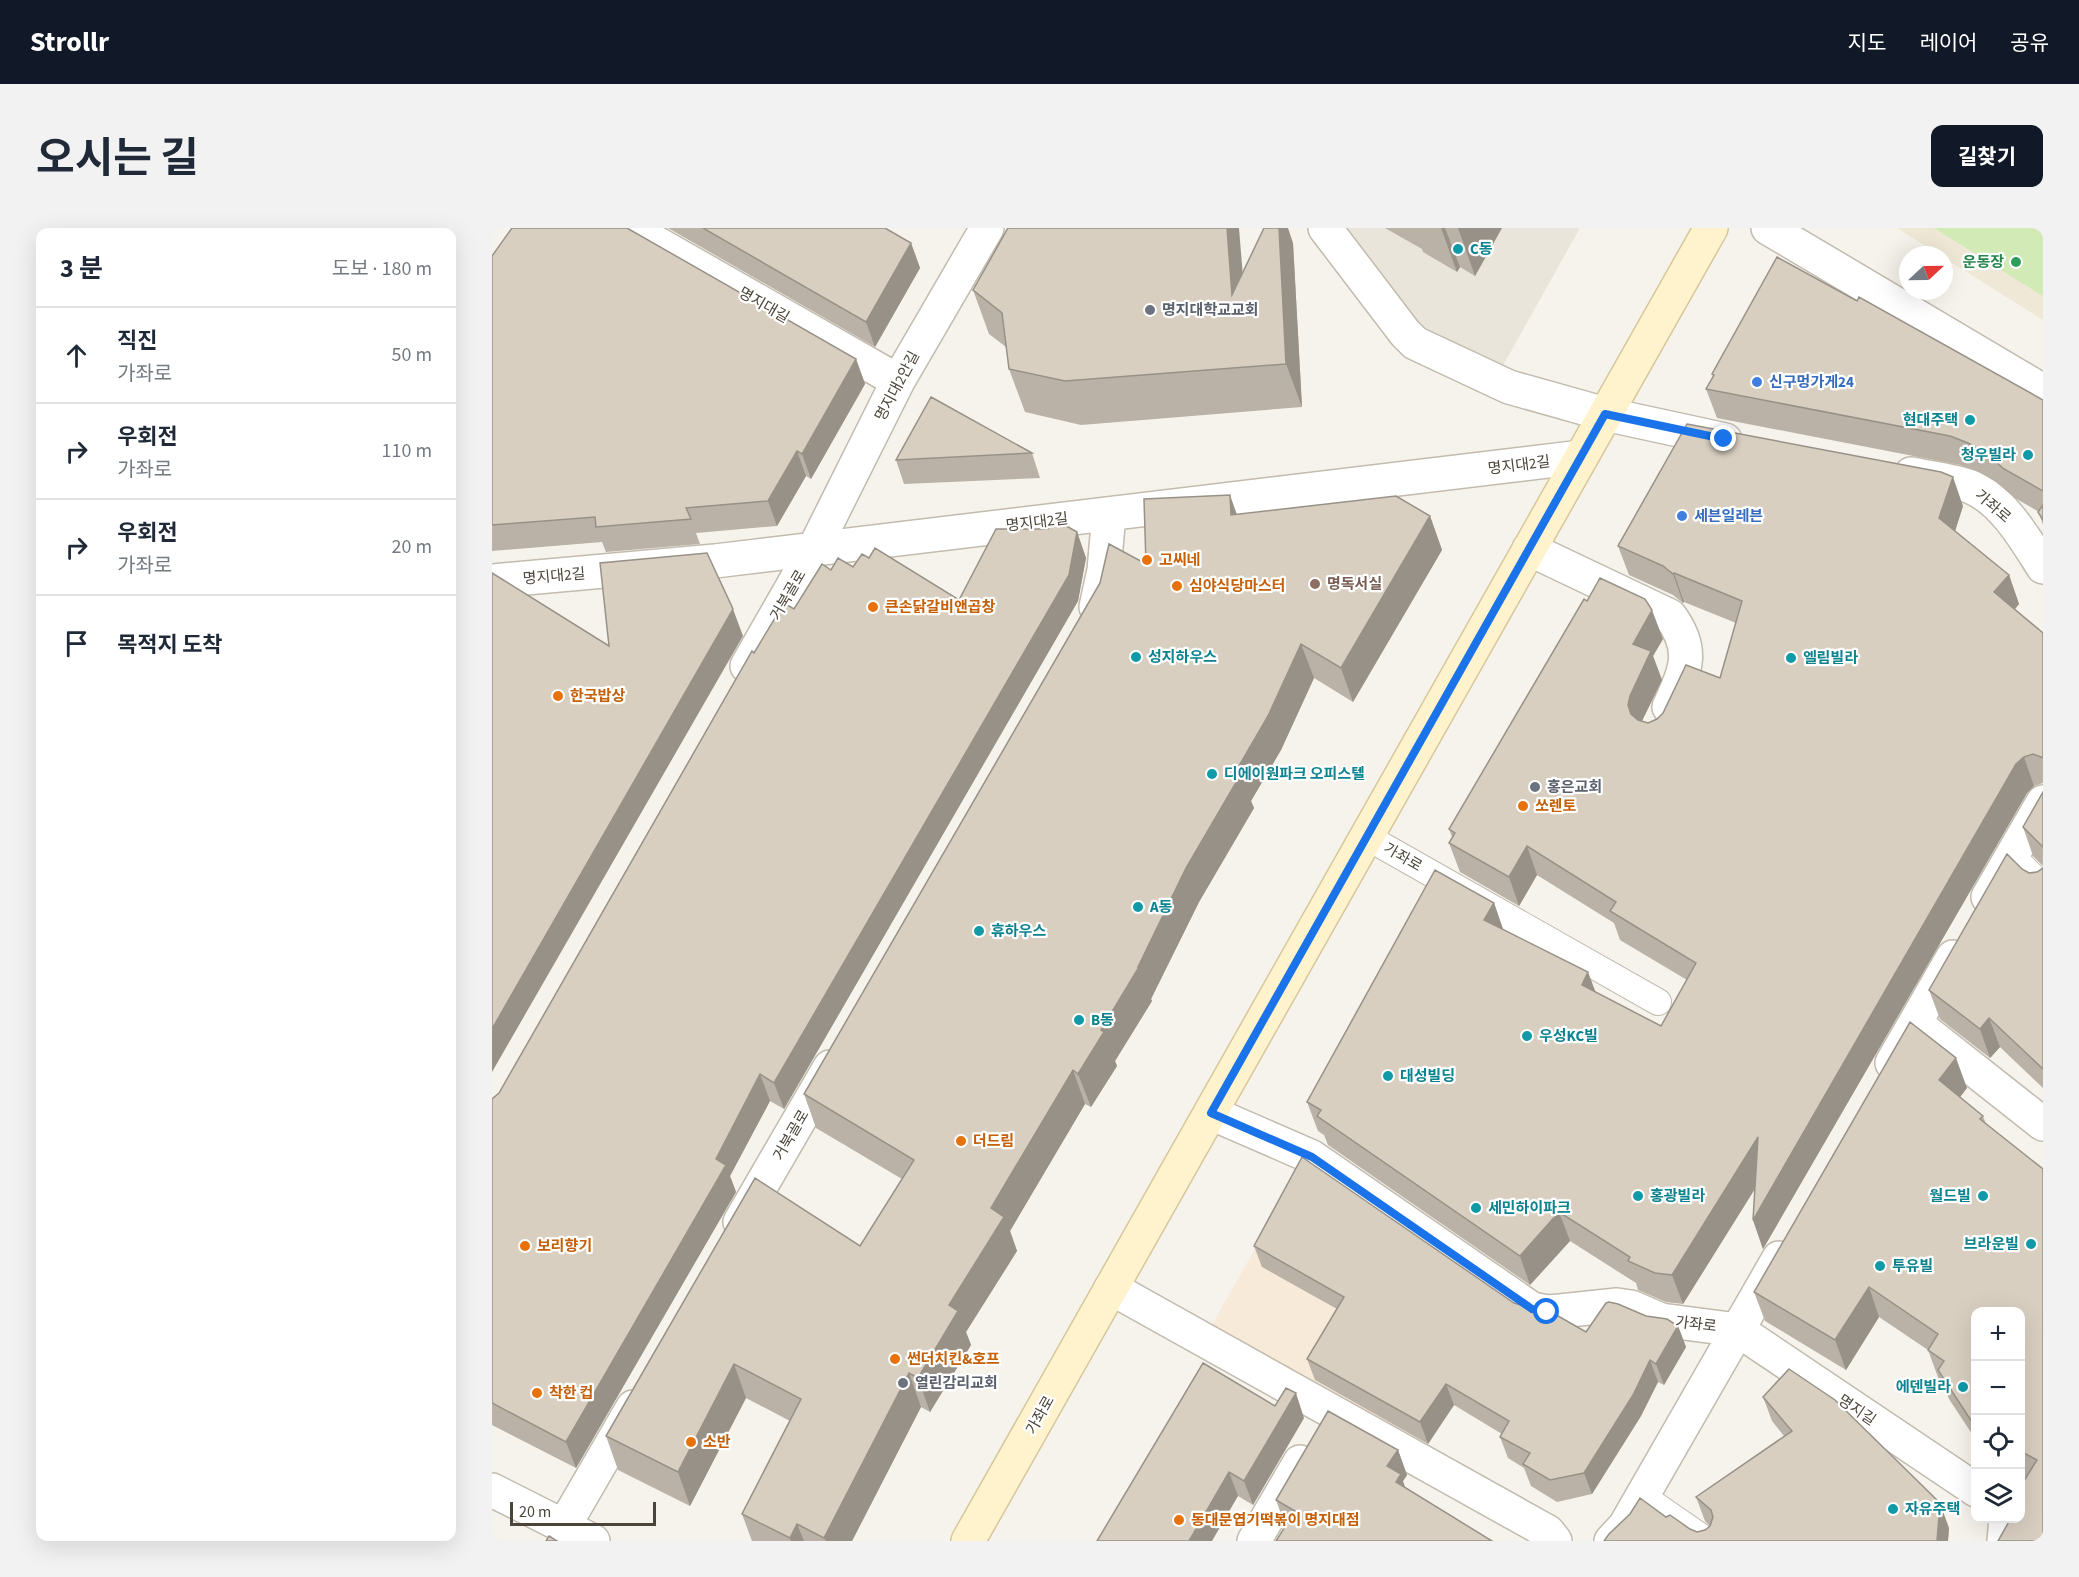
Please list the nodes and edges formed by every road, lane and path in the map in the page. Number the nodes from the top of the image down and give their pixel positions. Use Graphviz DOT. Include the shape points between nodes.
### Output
graph roads {
  1 [pos="630,228"];
  2 [pos="987,228"];
  3 [pos="1325,228"];
  4 [pos="1711,228"];
  5 [pos="1768,228"];
  6 [pos="898,381"];
  7 [pos="2043,391"];
  8 [pos="1605,414"];
  9 [pos="1759,446"];
  10 [pos="1581,458"];
  11 [pos="1887,470"];
  12 [pos="1109,514"];
  13 [pos="814,549"];
  14 [pos="1529,549"];
  15 [pos="2043,567"];
  16 [pos="492,581"];
  17 [pos="1084,628"];
  18 [pos="731,694"];
  19 [pos="1658,733"];
  20 [pos="2043,802"];
  21 [pos="1366,837"];
  22 [pos="2012,856"];
  23 [pos="2043,887"];
  24 [pos="1658,1002"];
  25 [pos="1915,1023"];
  26 [pos="846,1039"];
  27 [pos="1879,1085"];
  28 [pos="1211,1113"];
  29 [pos="2043,1124"];
  30 [pos="1797,1228"];
  31 [pos="727,1245"];
  32 [pos="1111,1288"];
  33 [pos="1738,1330"];
  34 [pos="650,1379"];
  35 [pos="1320,1428"];
  36 [pos="1971,1487"];
  37 [pos="492,1490"];
  38 [pos="1642,1496"];
  39 [pos="2006,1523"];
  40 [pos="564,1526"];
  41 [pos="592,1541"];
  42 [pos="968,1541"];
  43 [pos="1254,1541"];
  44 [pos="1555,1541"];
  45 [pos="1611,1541"];
  46 [pos="1707,1541"];
  47 [pos="2004,1541"];
  1 -- 6 [label="street, 명지대길"];
  2 -- 6 [label="street, 명지대2안길"];
  3 -- 8 [label="street" via="1415,343 1509,387"];
  4 -- 8 [label="main road, 가좌로"];
  5 -- 7 [label="street"];
  6 -- 13 [label="street, 명지대2안길"];
  8 -- 9 [label="street"];
  8 -- 10 [label="main road, 가좌로"];
  10 -- 12 [label="street, 명지대2길"];
  10 -- 14 [label="main road, 가좌로"];
  11 -- 15 [label="street, 가좌로" via="1973,488 2004,513"];
  12 -- 13 [label="street, 명지대2길"];
  12 -- 17 [label="street" via="1101,590"];
  13 -- 16 [label="street, 명지대2길"];
  13 -- 18 [label="street, 거북골로"];
  14 -- 19 [label="street" via="1665,612 1674,621 1684,642 1686,664"];
  14 -- 21 [label="main road, 가좌로"];
  20 -- 22 [label="street"];
  21 -- 24 [label="lane, 가좌로"];
  21 -- 28 [label="main road, 가좌로"];
  22 -- 23 [label="lane"];
  22 -- 25 [label="street"];
  25 -- 27 [label="street"];
  25 -- 29 [label="street"];
  26 -- 31 [label="street, 거북골로"];
  28 -- 32 [label="main road, 가좌로"];
  28 -- 33 [label="street, 가좌로" via="1312,1157 1532,1309 1547,1312 1617,1305 1661,1320"];
  30 -- 33 [label="street"];
  32 -- 35 [label="street"];
  32 -- 42 [label="main road, 가좌로"];
  33 -- 36 [label="street, 명지길"];
  33 -- 38 [label="street"];
  34 -- 40 [label="street"];
  35 -- 43 [label="street"];
  35 -- 44 [label="street" via="1548,1532"];
  37 -- 40 [label="street"];
  38 -- 45 [label="street" via="1625,1526"];
  38 -- 46 [label="lane"];
  39 -- 47 [label="street"];
  40 -- 41 [label="street"];
}
